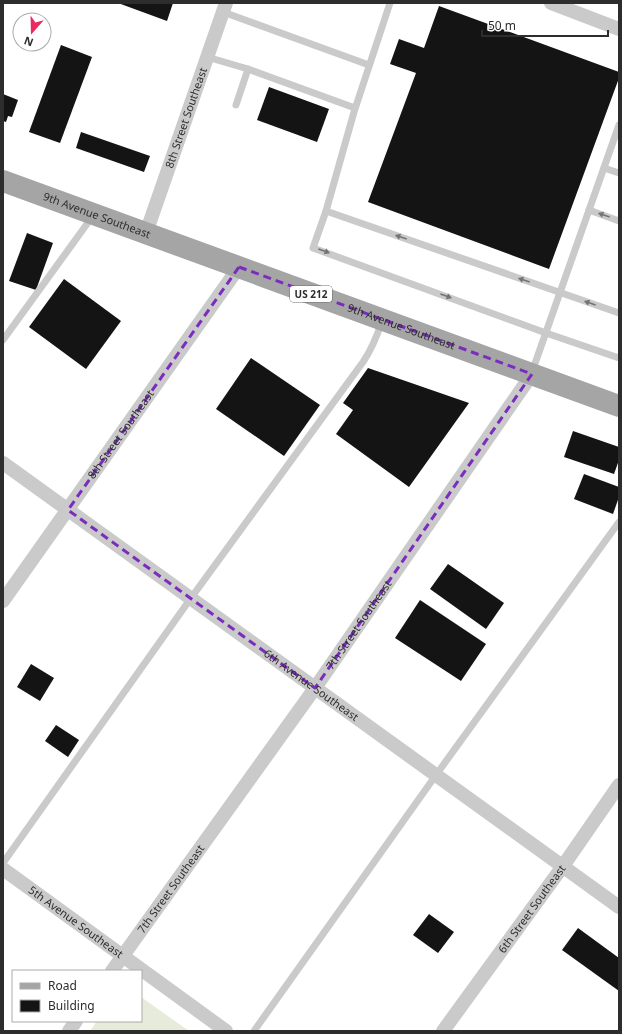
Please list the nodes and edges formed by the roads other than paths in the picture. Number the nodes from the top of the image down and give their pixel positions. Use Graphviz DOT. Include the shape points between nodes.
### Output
graph roads {
  1 [pos="390,3"];
  2 [pos="551,3"];
  3 [pos="224,8"];
  4 [pos="619,29"];
  5 [pos="207,57"];
  6 [pos="369,65"];
  7 [pos="248,69"];
  8 [pos="236,105"];
  9 [pos="355,108"];
  10 [pos="619,126"];
  11 [pos="604,168"];
  12 [pos="619,173"];
  13 [pos="3,181"];
  14 [pos="589,210"];
  15 [pos="326,211"];
  16 [pos="94,214"];
  17 [pos="619,221"];
  18 [pos="146,233"];
  19 [pos="239,267"];
  20 [pos="560,293"];
  21 [pos="619,313"];
  22 [pos="382,320"];
  23 [pos="546,333"];
  24 [pos="3,340"];
  25 [pos="619,358"];
  26 [pos="532,374"];
  27 [pos="619,406"];
  28 [pos="3,463"];
  29 [pos="68,510"];
  30 [pos="619,522"];
  31 [pos="191,598"];
  32 [pos="3,601"];
  33 [pos="315,688"];
  34 [pos="436,775"];
  35 [pos="619,785"];
  36 [pos="3,863"];
  37 [pos="562,866"];
  38 [pos="3,869"];
  39 [pos="619,907"];
  40 [pos="123,956"];
  41 [pos="113,970"];
  42 [pos="75,1022"];
  43 [pos="69,1031"];
  44 [pos="226,1031"];
  45 [pos="254,1031"];
  46 [pos="443,1031"];
  1 -- 6 [label="lane"];
  2 -- 4 [label="street"];
  3 -- 5 [label="street, 8th Street Southeast"];
  3 -- 6 [label="lane"];
  5 -- 7 [label="lane"];
  5 -- 18 [label="street, 8th Street Southeast"];
  6 -- 9 [label="lane"];
  7 -- 8 [label="lane"];
  7 -- 9 [label="lane"];
  9 -- 15 [label="lane"];
  10 -- 11 [label="lane"];
  11 -- 12 [label="lane"];
  11 -- 14 [label="lane"];
  13 -- 16 [label="main road, 9th Avenue Southeast / US 212"];
  17 -- 14 [label="lane, one-way"];
  14 -- 20 [label="lane"];
  20 -- 15 [label="lane, one-way"];
  15 -- 23 [label="lane, one-way" via="313,248"];
  16 -- 18 [label="main road, 9th Avenue Southeast / US 212"];
  16 -- 24 [label="lane"];
  18 -- 19 [label="main road, 9th Avenue Southeast / US 212"];
  19 -- 22 [label="main road, 9th Avenue Southeast / US 212"];
  19 -- 29 [label="street, 8th Street Southeast"];
  21 -- 20 [label="lane, one-way"];
  20 -- 23 [label="lane"];
  22 -- 26 [label="main road, 9th Avenue Southeast / US 212"];
  22 -- 31 [label="lane" via="374,343 363,362"];
  23 -- 25 [label="lane"];
  23 -- 26 [label="lane"];
  26 -- 27 [label="main road, 9th Avenue Southeast / US 212"];
  26 -- 33 [label="street, 7th Street Southeast"];
  28 -- 29 [label="street, 6th Avenue Southeast"];
  29 -- 31 [label="street, 6th Avenue Southeast"];
  29 -- 32 [label="street, 8th Street Southeast"];
  30 -- 34 [label="lane"];
  31 -- 33 [label="street, 6th Avenue Southeast"];
  31 -- 36 [label="lane"];
  33 -- 34 [label="street, 6th Avenue Southeast"];
  33 -- 40 [label="street, 7th Street Southeast"];
  34 -- 37 [label="street, 6th Avenue Southeast"];
  34 -- 45 [label="lane"];
  35 -- 37 [label="street, 6th Street Southeast"];
  37 -- 39 [label="street, 6th Avenue Southeast"];
  37 -- 46 [label="street, 6th Street Southeast"];
  38 -- 40 [label="street, 5th Avenue Southeast"];
  40 -- 41 [label="street, 7th Street Southeast"];
  40 -- 44 [label="street, 5th Avenue Southeast"];
  42 -- 43 [label="street"];
}
